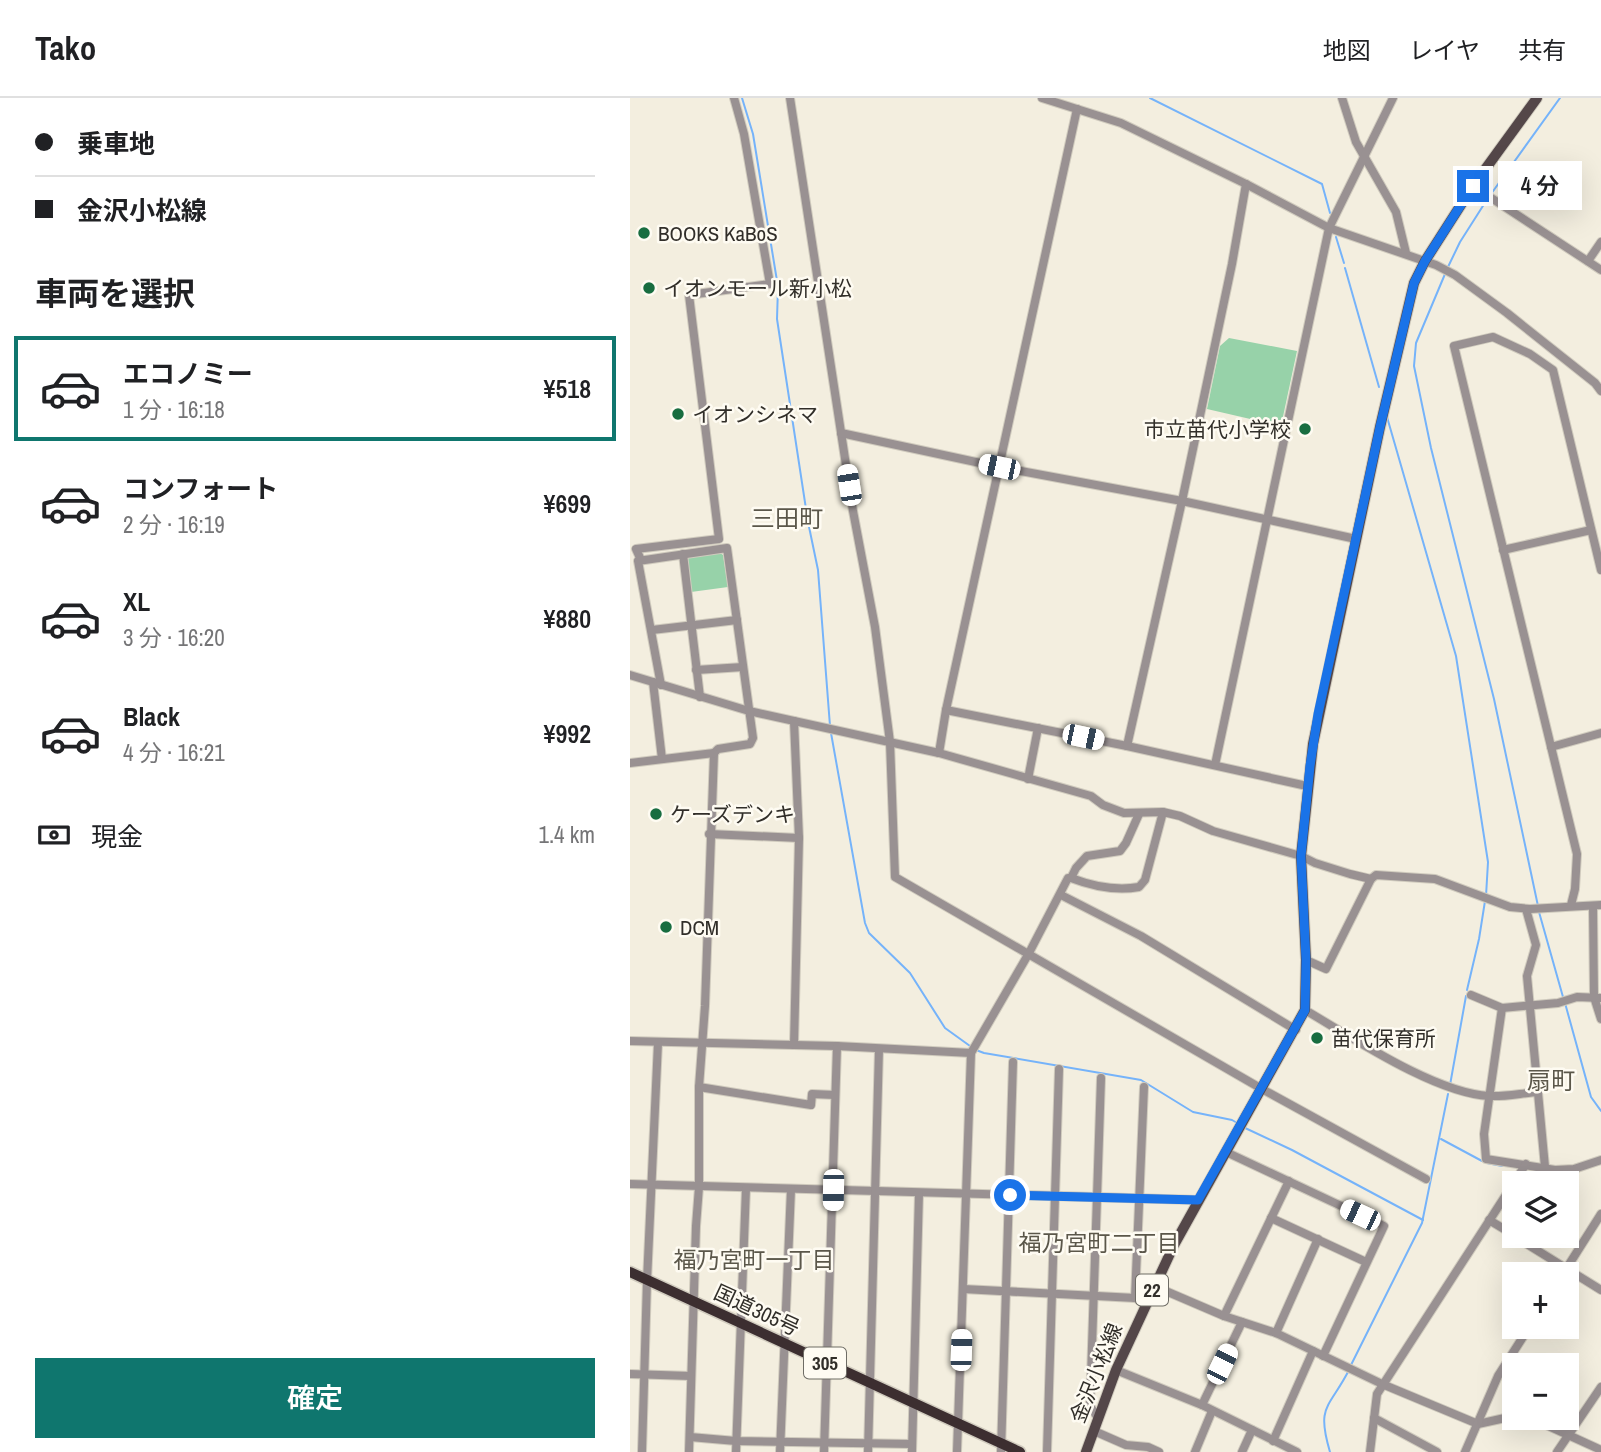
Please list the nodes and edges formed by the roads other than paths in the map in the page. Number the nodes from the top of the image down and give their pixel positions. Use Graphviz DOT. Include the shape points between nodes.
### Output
graph roads {
  1 [pos="734,98"];
  2 [pos="790,98"];
  3 [pos="1042,98"];
  4 [pos="1342,98"];
  5 [pos="1393,98"];
  6 [pos="1537,98"];
  7 [pos="1077,109"];
  8 [pos="1365,156"];
  9 [pos="1246,184"];
  10 [pos="1477,188"];
  11 [pos="1329,228"];
  12 [pos="1601,242"];
  13 [pos="1406,253"];
  14 [pos="1425,261"];
  15 [pos="1588,261"];
  16 [pos="1601,270"];
  17 [pos="1601,391"];
  18 [pos="841,433"];
  19 [pos="999,467"];
  20 [pos="1182,501"];
  21 [pos="1268,520"];
  22 [pos="1591,530"];
  23 [pos="1356,540"];
  24 [pos="1503,550"];
  25 [pos="682,554"];
  26 [pos="641,560"];
  27 [pos="1601,570"];
  28 [pos="737,620"];
  29 [pos="692,626"];
  30 [pos="652,630"];
  31 [pos="743,667"];
  32 [pos="696,670"];
  33 [pos="630,675"];
  34 [pos="657,684"];
  35 [pos="700,697"];
  36 [pos="749,710"];
  37 [pos="946,710"];
  38 [pos="794,721"];
  39 [pos="1038,728"];
  40 [pos="1601,733"];
  41 [pos="890,742"];
  42 [pos="1127,746"];
  43 [pos="1551,747"];
  44 [pos="939,752"];
  45 [pos="714,753"];
  46 [pos="662,759"];
  47 [pos="630,762"];
  48 [pos="1215,765"];
  49 [pos="1028,779"];
  50 [pos="1307,786"];
  51 [pos="1163,812"];
  52 [pos="1139,814"];
  53 [pos="709,834"];
  54 [pos="799,838"];
  55 [pos="1301,856"];
  56 [pos="1071,878"];
  57 [pos="1371,879"];
  58 [pos="1061,895"];
  59 [pos="1568,906"];
  60 [pos="1597,906"];
  61 [pos="1528,909"];
  62 [pos="1028,953"];
  63 [pos="1306,960"];
  64 [pos="1471,995"];
  65 [pos="1598,997"];
  66 [pos="1529,1006"];
  67 [pos="1502,1008"];
  68 [pos="1305,1010"];
  69 [pos="1601,1019"];
  70 [pos="1296,1030"];
  71 [pos="630,1041"];
  72 [pos="658,1043"];
  73 [pos="702,1043"];
  74 [pos="794,1045"];
  75 [pos="837,1046"];
  76 [pos="879,1049"];
  77 [pos="971,1052"];
  78 [pos="1013,1062"];
  79 [pos="1059,1069"];
  80 [pos="1101,1078"];
  81 [pos="699,1087"];
  82 [pos="1143,1087"];
  83 [pos="1262,1089"];
  84 [pos="1538,1092"];
  85 [pos="835,1095"];
  86 [pos="1490,1096"];
  87 [pos="1226,1152"];
  88 [pos="1601,1160"];
  89 [pos="1526,1164"];
  90 [pos="1545,1167"];
  91 [pos="1426,1178"];
  92 [pos="1289,1181"];
  93 [pos="630,1184"];
  94 [pos="651,1185"];
  95 [pos="699,1187"];
  96 [pos="746,1188"];
  97 [pos="791,1189"];
  98 [pos="833,1190"];
  99 [pos="874,1192"];
  100 [pos="919,1192"];
  101 [pos="966,1193"];
  102 [pos="1010,1195"];
  103 [pos="1054,1197"];
  104 [pos="1097,1198"];
  105 [pos="1139,1199"];
  106 [pos="1198,1200"];
  107 [pos="1601,1214"];
  108 [pos="1271,1218"];
  109 [pos="1489,1220"];
  110 [pos="1502,1228"];
  111 [pos="1318,1239"];
  112 [pos="1532,1248"];
  113 [pos="1366,1262"];
  114 [pos="1552,1262"];
  115 [pos="1571,1262"];
  116 [pos="630,1272"];
  117 [pos="1579,1278"];
  118 [pos="647,1281"];
  119 [pos="1154,1286"];
  120 [pos="963,1289"];
  121 [pos="1601,1290"];
  122 [pos="1007,1292"];
  123 [pos="1051,1294"];
  124 [pos="1094,1296"];
  125 [pos="1135,1298"];
  126 [pos="1146,1302"];
  127 [pos="694,1303"];
  128 [pos="1224,1316"];
  129 [pos="1242,1322"];
  130 [pos="740,1324"];
  131 [pos="1276,1332"];
  132 [pos="1522,1339"];
  133 [pos="784,1344"];
  134 [pos="1313,1351"];
  135 [pos="1323,1356"];
  136 [pos="827,1364"];
  137 [pos="1116,1370"];
  138 [pos="630,1374"];
  139 [pos="645,1375"];
  140 [pos="691,1376"];
  141 [pos="870,1384"];
  142 [pos="1382,1384"];
  143 [pos="1601,1387"];
  144 [pos="914,1404"];
  145 [pos="1202,1405"];
  146 [pos="1213,1411"];
  147 [pos="1098,1418"];
  148 [pos="1374,1418"];
  149 [pos="1502,1419"];
  150 [pos="1478,1424"];
  151 [pos="958,1425"];
  152 [pos="1252,1430"];
  153 [pos="1560,1430"];
  154 [pos="1094,1431"];
  155 [pos="1569,1434"];
  156 [pos="690,1437"];
  157 [pos="736,1441"];
  158 [pos="780,1441"];
  159 [pos="1273,1441"];
  160 [pos="824,1448"];
  161 [pos="868,1448"];
  162 [pos="912,1448"];
  163 [pos="1001,1448"];
  164 [pos="1601,1450"];
  165 [pos="1293,1451"];
  166 [pos="642,1452"];
  167 [pos="690,1452"];
  168 [pos="736,1452"];
  169 [pos="780,1452"];
  170 [pos="957,1452"];
  171 [pos="1020,1452"];
  172 [pos="1047,1452"];
  173 [pos="1086,1452"];
  174 [pos="1159,1452"];
  175 [pos="1195,1452"];
  176 [pos="1242,1452"];
  177 [pos="1370,1452"];
  178 [pos="1437,1452"];
  179 [pos="1465,1452"];
  180 [pos="1557,1452"];
  1 -- 26 [label="street" via="770,284 689,295 719,539 636,549"];
  2 -- 18 [label="street"];
  3 -- 7 [label="street"];
  4 -- 8 [label="street"];
  5 -- 8 [label="street"];
  6 -- 10 [label="main road, 金沢小松線 / 22"];
  7 -- 9 [label="street" via="1121,122"];
  7 -- 19 [label="street"];
  8 -- 11 [label="street"];
  8 -- 13 [label="street" via="1396,212"];
  9 -- 11 [label="street"];
  9 -- 20 [label="street"];
  10 -- 14 [label="main road, 金沢小松線 / 22"];
  10 -- 15 [label="street"];
  11 -- 13 [label="street"];
  11 -- 21 [label="street"];
  12 -- 15 [label="street"];
  13 -- 14 [label="street"];
  14 -- 17 [label="street" via="1455,275 1547,343"];
  14 -- 23 [label="main road, 金沢小松線 / 22" via="1406,314"];
  15 -- 16 [label="street"];
  18 -- 19 [label="street"];
  18 -- 41 [label="street"];
  19 -- 20 [label="street"];
  19 -- 37 [label="street"];
  20 -- 21 [label="street"];
  20 -- 42 [label="street"];
  21 -- 23 [label="street"];
  21 -- 48 [label="street"];
  22 -- 24 [label="street"];
  22 -- 24 [label="street" via="1553,370 1493,337 1454,346"];
  22 -- 27 [label="street"];
  23 -- 50 [label="main road, 金沢小松線 / 22"];
  24 -- 43 [label="street"];
  25 -- 26 [label="street"];
  25 -- 28 [label="street" via="727,548"];
  25 -- 29 [label="street"];
  26 -- 30 [label="street"];
  28 -- 29 [label="street"];
  28 -- 31 [label="street"];
  29 -- 30 [label="street"];
  29 -- 32 [label="street"];
  30 -- 34 [label="street"];
  31 -- 32 [label="street"];
  31 -- 36 [label="street"];
  32 -- 35 [label="street"];
  33 -- 34 [label="street"];
  34 -- 35 [label="street"];
  34 -- 46 [label="street"];
  35 -- 36 [label="street"];
  36 -- 38 [label="street"];
  36 -- 45 [label="street" via="754,738 750,744 718,748"];
  37 -- 39 [label="street"];
  37 -- 44 [label="street"];
  38 -- 41 [label="street"];
  38 -- 54 [label="street"];
  39 -- 42 [label="street"];
  39 -- 49 [label="street"];
  40 -- 43 [label="street"];
  41 -- 44 [label="street"];
  41 -- 62 [label="street" via="895,877"];
  42 -- 48 [label="street"];
  43 -- 59 [label="street" via="1577,854 1575,890"];
  44 -- 49 [label="street"];
  45 -- 46 [label="street"];
  45 -- 53 [label="street"];
  46 -- 47 [label="street"];
  48 -- 50 [label="street"];
  49 -- 52 [label="street" via="1091,796 1124,813"];
  50 -- 55 [label="main road, 金沢小松線 / 22"];
  51 -- 52 [label="street"];
  51 -- 55 [label="street"];
  51 -- 56 [label="street" via="1145,880 1139,887 1114,888"];
  52 -- 56 [label="street" via="1119,851 1087,856"];
  53 -- 54 [label="street"];
  53 -- 73 [label="street"];
  54 -- 74 [label="street"];
  55 -- 57 [label="street"];
  55 -- 63 [label="main road, 金沢小松線 / 22"];
  56 -- 58 [label="street"];
  57 -- 61 [label="street" via="1376,875 1435,879 1510,907"];
  57 -- 63 [label="street" via="1326,969"];
  58 -- 62 [label="street"];
  58 -- 70 [label="street" via="1140,936"];
  59 -- 60 [label="street"];
  59 -- 61 [label="street"];
  60 -- 65 [label="street"];
  61 -- 66 [label="street" via="1536,945 1527,976"];
  62 -- 77 [label="street"];
  62 -- 83 [label="street"];
  63 -- 68 [label="main road, 金沢小松線 / 22"];
  64 -- 67 [label="street"];
  65 -- 66 [label="street"];
  65 -- 69 [label="street"];
  66 -- 67 [label="street"];
  66 -- 84 [label="street"];
  67 -- 86 [label="street"];
  68 -- 70 [label="main road, 金沢小松線 / 22"];
  68 -- 86 [label="street" via="1445,1086"];
  70 -- 83 [label="main road, 金沢小松線 / 22"];
  71 -- 72 [label="street"];
  72 -- 73 [label="street"];
  72 -- 94 [label="street"];
  73 -- 74 [label="street"];
  73 -- 81 [label="street"];
  74 -- 75 [label="street"];
  75 -- 76 [label="street"];
  75 -- 85 [label="street"];
  76 -- 77 [label="street"];
  76 -- 99 [label="street"];
  77 -- 101 [label="street"];
  78 -- 102 [label="street"];
  79 -- 103 [label="street"];
  80 -- 104 [label="street"];
  81 -- 85 [label="street" via="811,1105 812,1094"];
  81 -- 95 [label="street"];
  82 -- 105 [label="street"];
  83 -- 87 [label="main road, 金沢小松線 / 22"];
  83 -- 91 [label="street"];
  84 -- 86 [label="street"];
  84 -- 90 [label="street"];
  85 -- 98 [label="street"];
  86 -- 89 [label="street" via="1484,1133 1486,1159"];
  87 -- 92 [label="street"];
  87 -- 106 [label="main road, 金沢小松線 / 22"];
  88 -- 90 [label="street" via="1574,1169"];
  89 -- 90 [label="street"];
  89 -- 109 [label="street"];
  92 -- 108 [label="street"];
  92 -- 113 [label="street" via="1384,1226"];
  93 -- 94 [label="street"];
  94 -- 95 [label="street"];
  94 -- 118 [label="street"];
  95 -- 96 [label="street"];
  95 -- 127 [label="street"];
  96 -- 97 [label="street"];
  96 -- 130 [label="street"];
  97 -- 98 [label="street"];
  97 -- 133 [label="street"];
  98 -- 99 [label="street"];
  98 -- 136 [label="street"];
  99 -- 100 [label="street"];
  99 -- 141 [label="street"];
  100 -- 101 [label="street"];
  100 -- 144 [label="street"];
  101 -- 102 [label="street"];
  101 -- 120 [label="street"];
  102 -- 103 [label="street"];
  102 -- 122 [label="street"];
  103 -- 104 [label="street"];
  103 -- 123 [label="street"];
  104 -- 105 [label="street"];
  104 -- 124 [label="street"];
  105 -- 106 [label="street"];
  105 -- 125 [label="street"];
  106 -- 119 [label="main road, 金沢小松線 / 22"];
  107 -- 115 [label="street"];
  108 -- 111 [label="street"];
  108 -- 128 [label="street"];
  109 -- 110 [label="street"];
  109 -- 142 [label="street"];
  111 -- 113 [label="street"];
  111 -- 131 [label="street"];
  112 -- 114 [label="street"];
  113 -- 135 [label="street"];
  116 -- 118 [label="highway, 国道305号 / 305"];
  117 -- 121 [label="street"];
  118 -- 127 [label="highway, 国道305号 / 305"];
  118 -- 139 [label="street"];
  119 -- 126 [label="main road, 金沢小松線 / 22"];
  119 -- 128 [label="street"];
  120 -- 122 [label="street"];
  120 -- 151 [label="street"];
  122 -- 123 [label="street"];
  122 -- 163 [label="street"];
  123 -- 124 [label="street"];
  123 -- 172 [label="street"];
  124 -- 125 [label="street"];
  124 -- 147 [label="street" via="1090,1406"];
  125 -- 126 [label="street"];
  126 -- 137 [label="main road, 金沢小松線 / 22"];
  127 -- 130 [label="highway, 国道305号 / 305"];
  127 -- 140 [label="street"];
  128 -- 129 [label="street"];
  129 -- 131 [label="street"];
  129 -- 145 [label="street"];
  130 -- 133 [label="highway, 国道305号 / 305"];
  130 -- 157 [label="street"];
  131 -- 134 [label="street"];
  132 -- 150 [label="street" via="1498,1376"];
  133 -- 136 [label="highway, 国道305号 / 305"];
  133 -- 158 [label="street"];
  134 -- 135 [label="street"];
  134 -- 159 [label="street"];
  135 -- 142 [label="street"];
  136 -- 141 [label="highway, 国道305号 / 305"];
  136 -- 160 [label="street"];
  137 -- 145 [label="street"];
  137 -- 147 [label="main road, 金沢小松線 / 22"];
  138 -- 139 [label="street"];
  139 -- 140 [label="street"];
  139 -- 166 [label="street"];
  140 -- 156 [label="street"];
  141 -- 144 [label="highway, 国道305号 / 305"];
  141 -- 161 [label="street"];
  142 -- 148 [label="street"];
  142 -- 150 [label="street"];
  143 -- 155 [label="street"];
  144 -- 151 [label="highway, 国道305号 / 305"];
  144 -- 162 [label="street"];
  145 -- 146 [label="street"];
  146 -- 152 [label="street"];
  146 -- 175 [label="street"];
  147 -- 154 [label="main road, 金沢小松線 / 22"];
  148 -- 177 [label="street"];
  148 -- 178 [label="street"];
  149 -- 150 [label="street"];
  150 -- 179 [label="street"];
  151 -- 163 [label="highway, 国道305号 / 305"];
  151 -- 170 [label="street"];
  152 -- 159 [label="street"];
  152 -- 176 [label="street"];
  153 -- 155 [label="street"];
  154 -- 173 [label="main road, 金沢小松線 / 22"];
  154 -- 174 [label="street"];
  155 -- 164 [label="street"];
  155 -- 180 [label="street"];
  156 -- 157 [label="street"];
  156 -- 167 [label="street"];
  157 -- 158 [label="street"];
  157 -- 168 [label="street"];
  158 -- 160 [label="street"];
  158 -- 169 [label="street"];
  159 -- 165 [label="street"];
  160 -- 161 [label="street"];
  161 -- 162 [label="street"];
  163 -- 171 [label="highway, 国道305号 / 305"];
}
